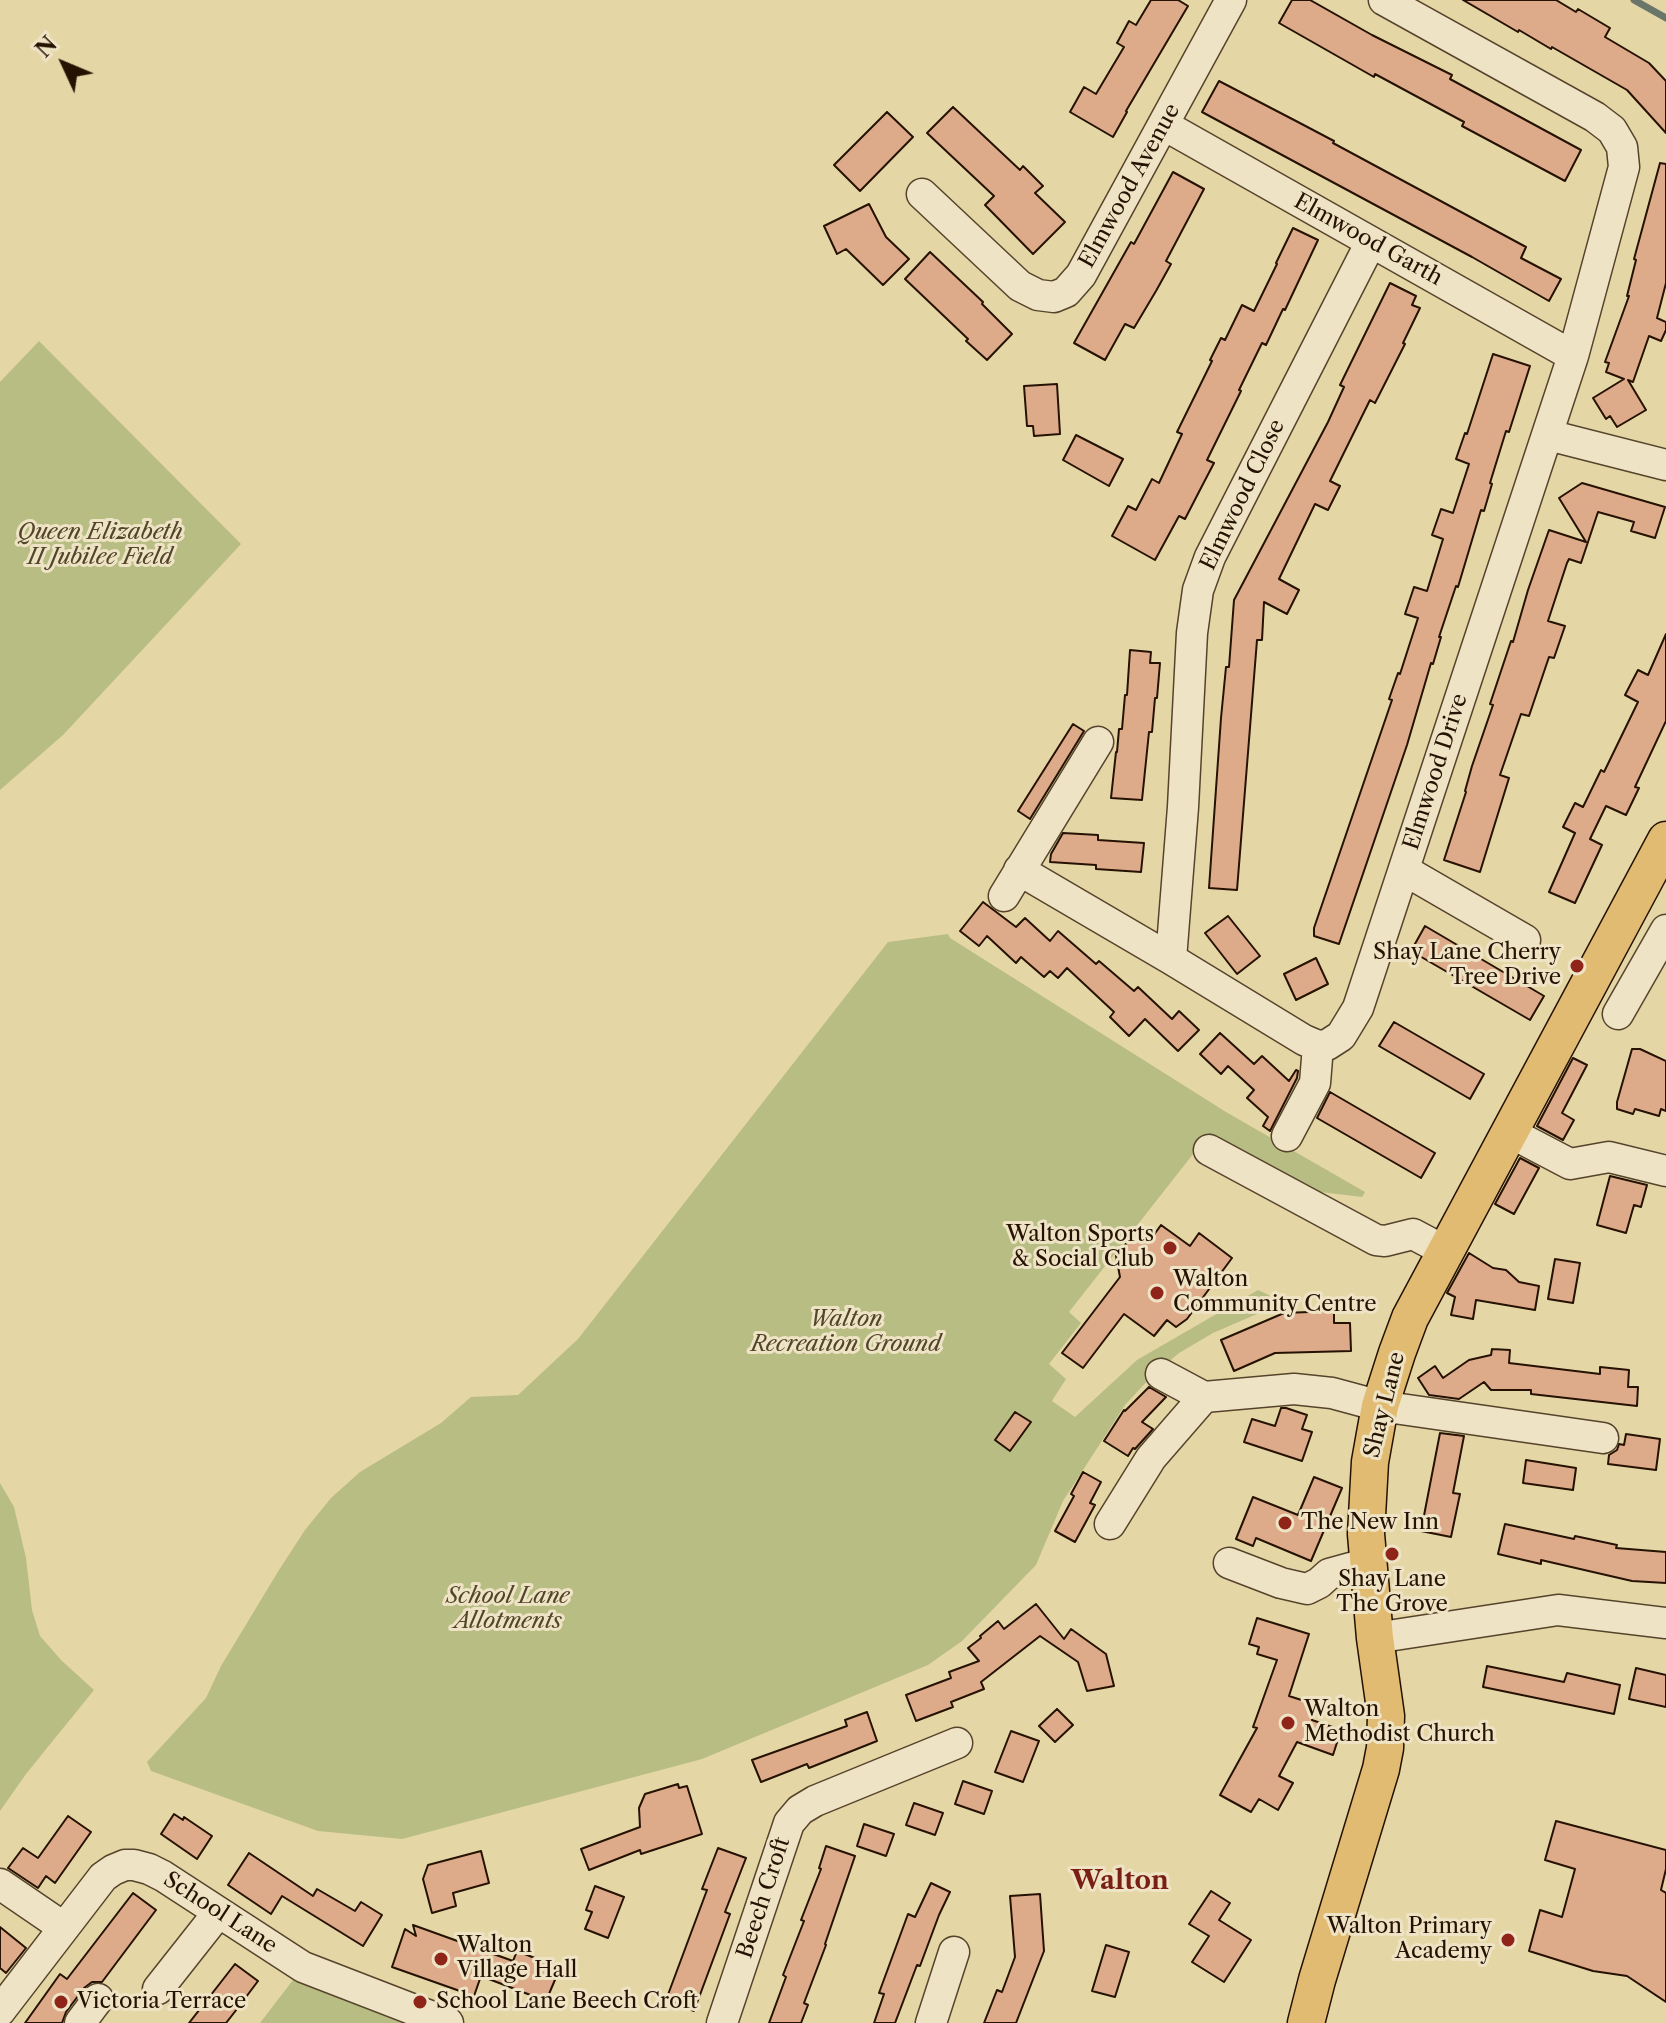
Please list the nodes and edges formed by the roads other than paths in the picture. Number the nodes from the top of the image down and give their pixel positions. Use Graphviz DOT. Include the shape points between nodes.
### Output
graph roads {
  1 [pos="1231,0"];
  2 [pos="1384,0"];
  3 [pos="1164,125"];
  4 [pos="916,189"];
  5 [pos="1371,242"];
  6 [pos="1573,356"];
  7 [pos="1548,435"];
  8 [pos="1666,465"];
  9 [pos="1098,742"];
  10 [pos="1666,840"];
  11 [pos="1404,870"];
  12 [pos="1666,930"];
  13 [pos="1525,940"];
  14 [pos="1171,959"];
  15 [pos="1618,1014"];
  16 [pos="1318,1046"];
  17 [pos="1509,1132"];
  18 [pos="1287,1136"];
  19 [pos="1209,1150"];
  20 [pos="1666,1171"];
  21 [pos="1445,1251"];
  22 [pos="1161,1374"];
  23 [pos="1204,1397"];
  24 [pos="1380,1406"];
  25 [pos="1603,1438"];
  26 [pos="1110,1524"];
  27 [pos="1229,1563"];
  28 [pos="1369,1563"];
  29 [pos="1666,1623"];
  30 [pos="1375,1638"];
  31 [pos="957,1743"];
  32 [pos="0,1884"];
  33 [pos="218,1913"];
  34 [pos="63,1927"];
  35 [pos="960,1954"];
  36 [pos="170,1983"];
  37 [pos="1,2008"];
  38 [pos="448,2023"];
  39 [pos="722,2023"];
  40 [pos="931,2023"];
  41 [pos="1306,2023"];
  1 -- 3 [label="street, Elmwood Avenue"];
  2 -- 6 [label="street, Elmwood Drive" via="1595,117 1622,147 1624,167"];
  3 -- 4 [label="street, Elmwood Avenue" via="1081,275 1054,297 1020,286"];
  3 -- 5 [label="street, Elmwood Garth"];
  5 -- 6 [label="street, Elmwood Garth"];
  5 -- 14 [label="street, Elmwood Close" via="1198,590"];
  6 -- 7 [label="street, Elmwood Drive"];
  7 -- 8 [label="street"];
  7 -- 11 [label="street, Elmwood Drive"];
  9 -- 14 [label="street" via="1012,883"];
  10 -- 17 [label="main road, Shay Lane"];
  11 -- 13 [label="street"];
  11 -- 16 [label="street, Elmwood Drive" via="1358,1008 1341,1036"];
  12 -- 15 [label="street"];
  14 -- 16 [label="street"];
  16 -- 18 [label="street" via="1315,1083"];
  17 -- 20 [label="street" via="1570,1164 1609,1157"];
  17 -- 21 [label="main road, Shay Lane"];
  19 -- 21 [label="street" via="1376,1240 1413,1234"];
  21 -- 24 [label="main road, Shay Lane" via="1410,1318"];
  22 -- 23 [label="street"];
  23 -- 24 [label="street" via="1294,1389"];
  23 -- 26 [label="street" via="1151,1458"];
  24 -- 25 [label="street"];
  24 -- 28 [label="main road, Shay Lane" via="1367,1484"];
  27 -- 28 [label="street" via="1307,1589 1329,1574"];
  28 -- 30 [label="main road, Shay Lane"];
  29 -- 30 [label="street" via="1558,1610"];
  30 -- 41 [label="main road, Shay Lane" via="1385,1748"];
  31 -- 39 [label="street, Beech Croft" via="923,1767 815,1801 789,1823"];
  32 -- 34 [label="street"];
  33 -- 34 [label="street, School Lane" via="149,1869 125,1865 103,1877"];
  33 -- 36 [label="street"];
  33 -- 38 [label="street, School Lane" via="303,1967"];
  34 -- 37 [label="street, School Lane"];
  35 -- 40 [label="street"];
}
